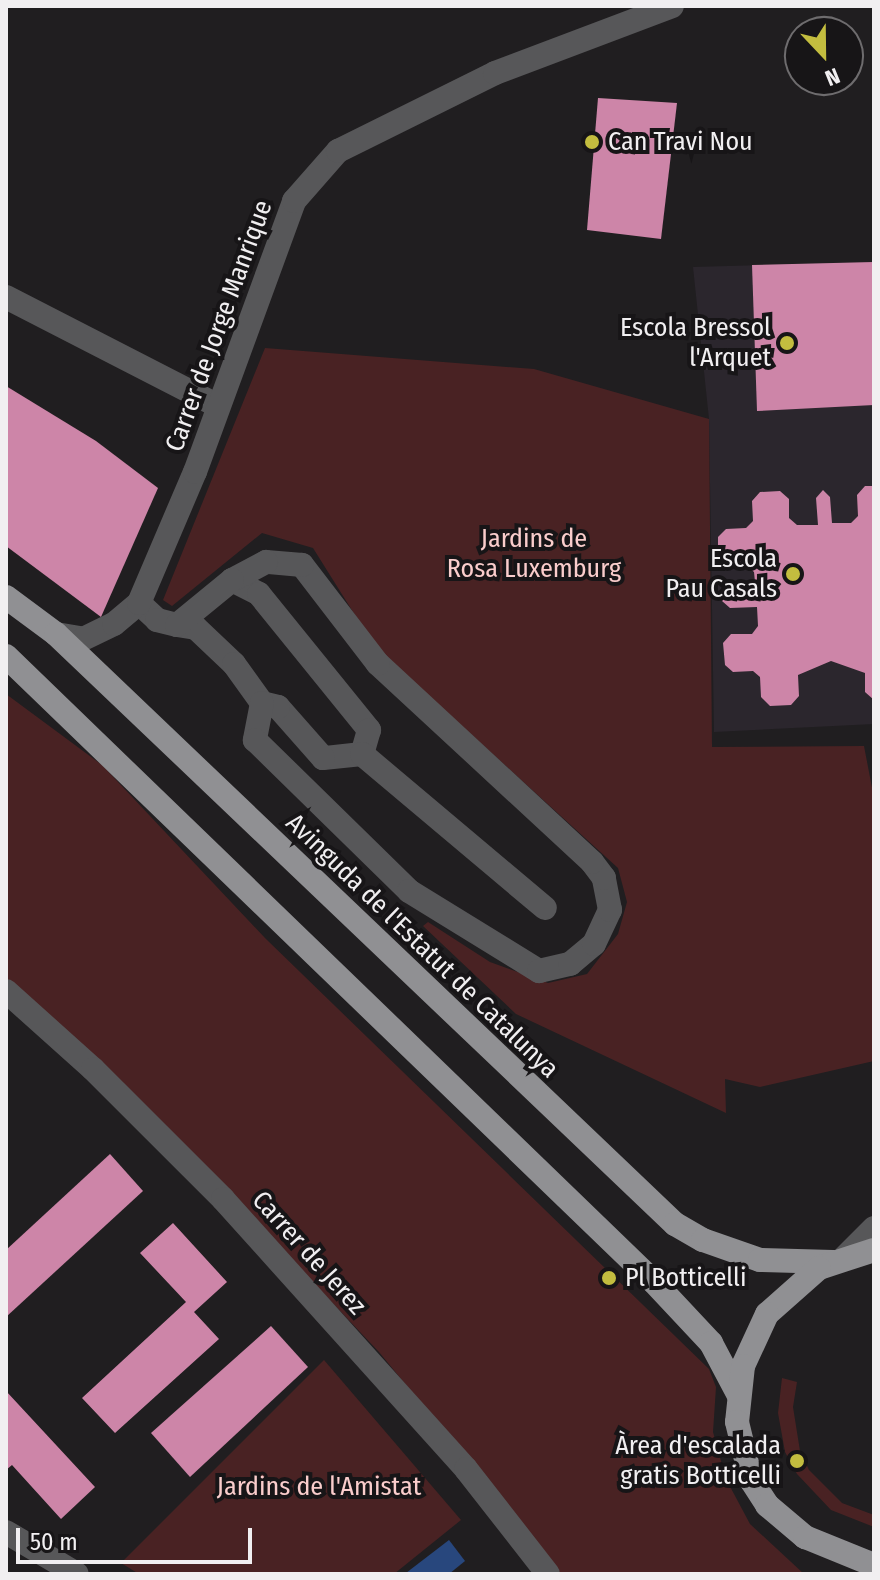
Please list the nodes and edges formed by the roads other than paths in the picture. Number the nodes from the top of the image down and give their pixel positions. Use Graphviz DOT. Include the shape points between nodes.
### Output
graph roads {
  1 [pos="672,6"];
  2 [pos="6,297"];
  3 [pos="218,406"];
  4 [pos="232,580"];
  5 [pos="6,597"];
  6 [pos="139,603"];
  7 [pos="177,625"];
  8 [pos="56,634"];
  9 [pos="6,656"];
  10 [pos="262,703"];
  11 [pos="362,754"];
  12 [pos="545,908"];
  13 [pos="6,991"];
  14 [pos="874,1228"];
  15 [pos="874,1250"];
  16 [pos="839,1259"];
  17 [pos="738,1394"];
  18 [pos="6,1532"];
  19 [pos="835,1553"];
  20 [pos="874,1565"];
  21 [pos="77,1574"];
  22 [pos="548,1574"];
  23 [pos="850,1574"];
  1 -- 3 [label="street, Carrer de Jorge Manrique" via="495,73 338,151 294,201"];
  2 -- 3 [label="street"];
  3 -- 6 [label="street, Carrer de Jorge Manrique"];
  4 -- 7 [label="street"];
  4 -- 10 [label="street" via="266,562 302,565 378,664 592,862 604,878 607,926 570,964 539,971 522,965 409,891 255,740"];
  4 -- 11 [label="street" via="259,594 369,730"];
  5 -- 8 [label="main road, Avinguda de l'Estatut de Catalunya"];
  6 -- 7 [label="street" via="157,620"];
  6 -- 8 [label="street" via="114,624 83,639"];
  7 -- 10 [label="street" via="196,628 234,664"];
  8 -- 16 [label="main road, Avinguda de l'Estatut de Catalunya" via="675,1224 760,1260"];
  9 -- 17 [label="main road" via="653,1281 711,1343"];
  10 -- 11 [label="street" via="278,707 323,758"];
  11 -- 12 [label="street"];
  13 -- 22 [label="street, Carrer de Jerez" via="223,1199 466,1469"];
  14 -- 16 [label="street"];
  15 -- 16 [label="main road"];
  16 -- 17 [label="main road" via="804,1278 767,1314 753,1339"];
  17 -- 19 [label="main road" via="741,1451 751,1480 788,1523"];
  18 -- 21 [label="street"];
  19 -- 20 [label="main road"];
  19 -- 23 [label="main road"];
}
